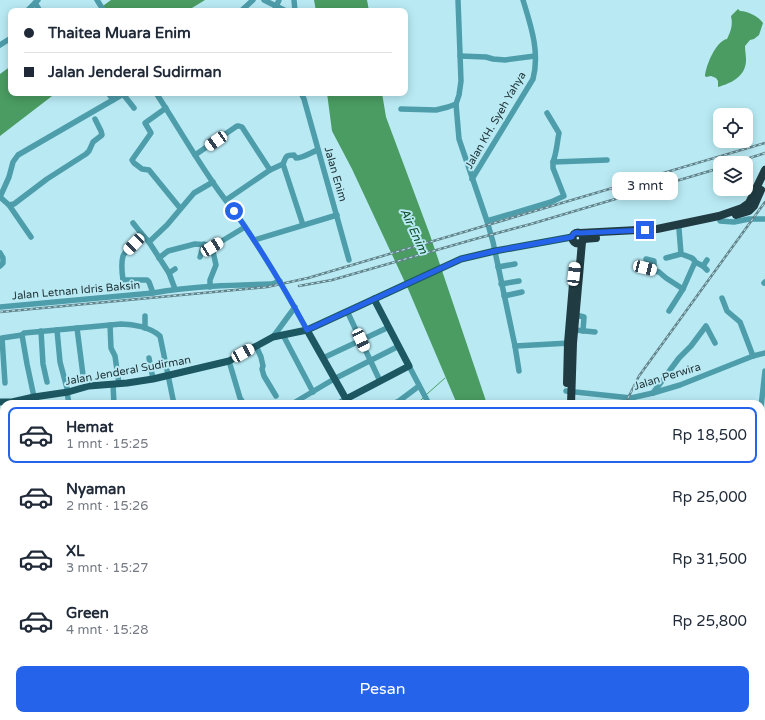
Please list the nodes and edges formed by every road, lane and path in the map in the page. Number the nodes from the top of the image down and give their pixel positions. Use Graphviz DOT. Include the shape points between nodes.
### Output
graph roads {
  1 [pos="253,0"];
  2 [pos="264,0"];
  3 [pos="458,0"];
  4 [pos="523,0"];
  5 [pos="246,8"];
  6 [pos="274,8"];
  7 [pos="460,56"];
  8 [pos="535,56"];
  9 [pos="110,96"];
  10 [pos="120,96"];
  11 [pos="125,96"];
  12 [pos="158,96"];
  13 [pos="302,96"];
  14 [pos="113,100"];
  15 [pos="456,104"];
  16 [pos="134,108"];
  17 [pos="166,108"];
  18 [pos="401,109"];
  19 [pos="547,113"];
  20 [pos="95,119"];
  21 [pos="318,150"];
  22 [pos="195,155"];
  23 [pos="607,160"];
  24 [pos="554,162"];
  25 [pos="283,164"];
  26 [pos="270,170"];
  27 [pos="765,170"];
  28 [pos="472,179"];
  29 [pos="212,182"];
  30 [pos="765,182"];
  31 [pos="0,197"];
  32 [pos="226,200"];
  33 [pos="9,205"];
  34 [pos="180,208"];
  35 [pos="765,212"];
  36 [pos="337,215"];
  37 [pos="720,218"];
  38 [pos="763,219"];
  39 [pos="487,221"];
  40 [pos="133,223"];
  41 [pos="303,225"];
  42 [pos="245,227"];
  43 [pos="680,229"];
  44 [pos="141,233"];
  45 [pos="31,237"];
  46 [pos="579,239"];
  47 [pos="254,240"];
  48 [pos="149,242"];
  49 [pos="204,244"];
  50 [pos="212,247"];
  51 [pos="495,251"];
  52 [pos="0,253"];
  53 [pos="681,254"];
  54 [pos="200,257"];
  55 [pos="159,258"];
  56 [pos="666,258"];
  57 [pos="646,259"];
  58 [pos="349,260"];
  59 [pos="707,260"];
  60 [pos="695,262"];
  61 [pos="515,264"];
  62 [pos="0,266"];
  63 [pos="498,267"];
  64 [pos="645,268"];
  65 [pos="175,269"];
  66 [pos="654,270"];
  67 [pos="169,273"];
  68 [pos="280,281"];
  69 [pos="519,281"];
  70 [pos="502,284"];
  71 [pos="210,286"];
  72 [pos="175,289"];
  73 [pos="683,289"];
  74 [pos="522,292"];
  75 [pos="153,293"];
  76 [pos="504,296"];
  77 [pos="722,298"];
  78 [pos="374,299"];
  79 [pos="0,307"];
  80 [pos="295,307"];
  81 [pos="347,311"];
  82 [pos="669,311"];
  83 [pos="145,316"];
  84 [pos="110,325"];
  85 [pos="389,327"];
  86 [pos="77,328"];
  87 [pos="145,328"];
  88 [pos="57,330"];
  89 [pos="307,330"];
  90 [pos="579,330"];
  91 [pos="41,332"];
  92 [pos="595,332"];
  93 [pos="22,335"];
  94 [pos="283,335"];
  95 [pos="272,338"];
  96 [pos="361,340"];
  97 [pos="570,343"];
  98 [pos="715,343"];
  99 [pos="256,346"];
  100 [pos="399,346"];
  101 [pos="515,346"];
  102 [pos="765,353"];
  103 [pos="753,356"];
  104 [pos="148,358"];
  105 [pos="323,358"];
  106 [pos="230,361"];
  107 [pos="371,361"];
  108 [pos="409,366"];
  109 [pos="519,371"];
  110 [pos="83,375"];
  111 [pos="765,375"];
  112 [pos="168,376"];
  113 [pos="153,379"];
  114 [pos="334,380"];
  115 [pos="380,381"];
  116 [pos="47,382"];
  117 [pos="5,383"];
  118 [pos="116,384"];
  119 [pos="420,388"];
  120 [pos="569,391"];
  121 [pos="67,392"];
  122 [pos="313,392"];
  123 [pos="653,393"];
  124 [pos="276,396"];
  125 [pos="34,397"];
  126 [pos="23,400"];
  127 [pos="68,400"];
  128 [pos="114,400"];
  129 [pos="173,400"];
  130 [pos="241,400"];
  131 [pos="301,400"];
  132 [pos="346,400"];
  133 [pos="349,400"];
  134 [pos="401,400"];
  135 [pos="427,400"];
  136 [pos="567,400"];
  137 [pos="570,400"];
  138 [pos="762,400"];
  139 [pos="0,502"];
  140 [pos="0,508"];
  1 -- 5 [label="street"];
  2 -- 6 [label="street"];
  3 -- 7 [label="street"];
  4 -- 8 [label="street, Jalan KH. Syeh Yahya" via="532,27"];
  7 -- 8 [label="street" via="505,60"];
  7 -- 15 [label="street" via="461,88"];
  8 -- 28 [label="street, Jalan KH. Syeh Yahya" via="533,79"];
  9 -- 14 [label="street"];
  10 -- 14 [label="street"];
  11 -- 16 [label="street"];
  12 -- 17 [label="street"];
  13 -- 21 [label="street, Jalan Enim"];
  14 -- 31 [label="street" via="18,155 12,162 9,177"];
  15 -- 18 [label="street" via="436,110"];
  15 -- 28 [label="street" via="459,139"];
  17 -- 22 [label="street"];
  17 -- 34 [label="street" via="145,122 151,133 132,160 142,169 149,170"];
  19 -- 24 [label="street" via="559,133"];
  20 -- 33 [label="street" via="102,135 93,142 89,151"];
  21 -- 25 [label="street" via="300,158 288,155"];
  21 -- 36 [label="street, Jalan Enim"];
  22 -- 26 [label="street" via="239,126"];
  22 -- 29 [label="street"];
  23 -- 24 [label="street"];
  24 -- 39 [label="street" via="553,168 564,196"];
  25 -- 26 [label="street"];
  25 -- 41 [label="street"];
  26 -- 32 [label="street"];
  27 -- 37 [label="highway, Jalan Jenderal Sudirman" via="749,203"];
  28 -- 39 [label="street"];
  29 -- 32 [label="street"];
  29 -- 34 [label="street" via="194,193"];
  30 -- 37 [label="highway, Jalan Jenderal Sudirman" via="749,211"];
  31 -- 33 [label="street"];
  32 -- 42 [label="street"];
  33 -- 45 [label="street"];
  34 -- 48 [label="street"];
  35 -- 38 [label="street"];
  36 -- 41 [label="street"];
  36 -- 58 [label="street, Jalan Enim"];
  37 -- 38 [label="street" via="734,222"];
  37 -- 43 [label="highway, Jalan Jenderal Sudirman"];
  37 -- 46 [label="highway, Jalan Jenderal Sudirman"];
  39 -- 51 [label="street"];
  40 -- 44 [label="street"];
  41 -- 47 [label="street"];
  42 -- 47 [label="street"];
  42 -- 50 [label="street"];
  43 -- 46 [label="highway, Jalan Jenderal Sudirman" via="658,234"];
  43 -- 53 [label="street"];
  44 -- 48 [label="street"];
  44 -- 75 [label="street, Jalan Letnan Idris Baksin" via="122,258 122,280 147,280"];
  46 -- 51 [label="main road, Jalan Jenderal Sudirman"];
  46 -- 90 [label="highway" via="576,315"];
  46 -- 97 [label="highway"];
  47 -- 68 [label="street"];
  48 -- 55 [label="street"];
  49 -- 50 [label="street"];
  49 -- 54 [label="street"];
  49 -- 55 [label="street" via="168,251"];
  50 -- 71 [label="street" via="216,265"];
  51 -- 63 [label="street"];
  51 -- 78 [label="main road, Jalan Jenderal Sudirman" via="449,263"];
  52 -- 62 [label="street" via="3,258"];
  53 -- 56 [label="street"];
  53 -- 60 [label="street" via="693,258"];
  55 -- 67 [label="street"];
  57 -- 66 [label="street" via="654,262"];
  59 -- 60 [label="street" via="705,268"];
  60 -- 73 [label="street"];
  61 -- 63 [label="street"];
  63 -- 70 [label="street"];
  64 -- 66 [label="street"];
  65 -- 67 [label="street"];
  66 -- 73 [label="street"];
  67 -- 72 [label="street"];
  68 -- 71 [label="street" via="272,284"];
  68 -- 80 [label="street"];
  69 -- 70 [label="street"];
  70 -- 76 [label="street"];
  71 -- 72 [label="street"];
  72 -- 75 [label="street"];
  73 -- 82 [label="street"];
  74 -- 76 [label="street"];
  75 -- 79 [label="street, Jalan Letnan Idris Baksin"];
  76 -- 101 [label="street"];
  77 -- 103 [label="street" via="727,311 740,322"];
  78 -- 81 [label="main road, Jalan Jenderal Sudirman"];
  78 -- 85 [label="main road"];
  80 -- 89 [label="street"];
  80 -- 95 [label="street"];
  81 -- 89 [label="main road, Jalan Jenderal Sudirman"];
  81 -- 96 [label="street"];
  83 -- 87 [label="street"];
  84 -- 86 [label="street"];
  84 -- 87 [label="street" via="130,324"];
  84 -- 118 [label="street"];
  85 -- 96 [label="street"];
  85 -- 100 [label="main road"];
  86 -- 88 [label="street"];
  86 -- 110 [label="street"];
  87 -- 112 [label="street" via="160,336"];
  88 -- 91 [label="street"];
  88 -- 121 [label="street" via="60,362"];
  89 -- 94 [label="main road, Jalan Jenderal Sudirman"];
  89 -- 105 [label="main road"];
  90 -- 92 [label="street"];
  90 -- 97 [label="highway"];
  91 -- 93 [label="street"];
  91 -- 116 [label="street"];
  93 -- 117 [label="street" via="2,338"];
  93 -- 125 [label="street"];
  94 -- 95 [label="main road, Jalan Jenderal Sudirman"];
  94 -- 122 [label="street"];
  95 -- 99 [label="main road, Jalan Jenderal Sudirman"];
  96 -- 105 [label="street"];
  96 -- 107 [label="street"];
  97 -- 101 [label="street"];
  97 -- 120 [label="highway"];
  98 -- 123 [label="street" via="706,326 678,358"];
  99 -- 106 [label="main road, Jalan Jenderal Sudirman"];
  99 -- 124 [label="street" via="264,376"];
  100 -- 107 [label="street"];
  100 -- 108 [label="main road"];
  101 -- 109 [label="street"];
  102 -- 103 [label="street, Jalan Perwira"];
  103 -- 123 [label="street, Jalan Perwira"];
  104 -- 113 [label="street"];
  105 -- 114 [label="main road"];
  106 -- 112 [label="main road, Jalan Jenderal Sudirman"];
  106 -- 130 [label="street"];
  107 -- 114 [label="street"];
  107 -- 115 [label="street"];
  108 -- 115 [label="main road"];
  108 -- 119 [label="street"];
  111 -- 138 [label="street"];
  112 -- 113 [label="main road, Jalan Jenderal Sudirman"];
  112 -- 129 [label="street"];
  113 -- 118 [label="main road, Jalan Jenderal Sudirman"];
  114 -- 122 [label="street"];
  114 -- 132 [label="main road"];
  115 -- 133 [label="main road"];
  118 -- 121 [label="main road, Jalan Jenderal Sudirman" via="89,386"];
  118 -- 128 [label="street"];
  119 -- 134 [label="street"];
  119 -- 135 [label="street"];
  120 -- 123 [label="street, Jalan Perwira" via="630,398"];
  120 -- 136 [label="highway"];
  120 -- 137 [label="highway"];
  121 -- 125 [label="main road, Jalan Jenderal Sudirman"];
  121 -- 127 [label="street"];
  122 -- 131 [label="street"];
  125 -- 126 [label="main road, Jalan Jenderal Sudirman"];
  139 -- 140 [label="street"];
}
